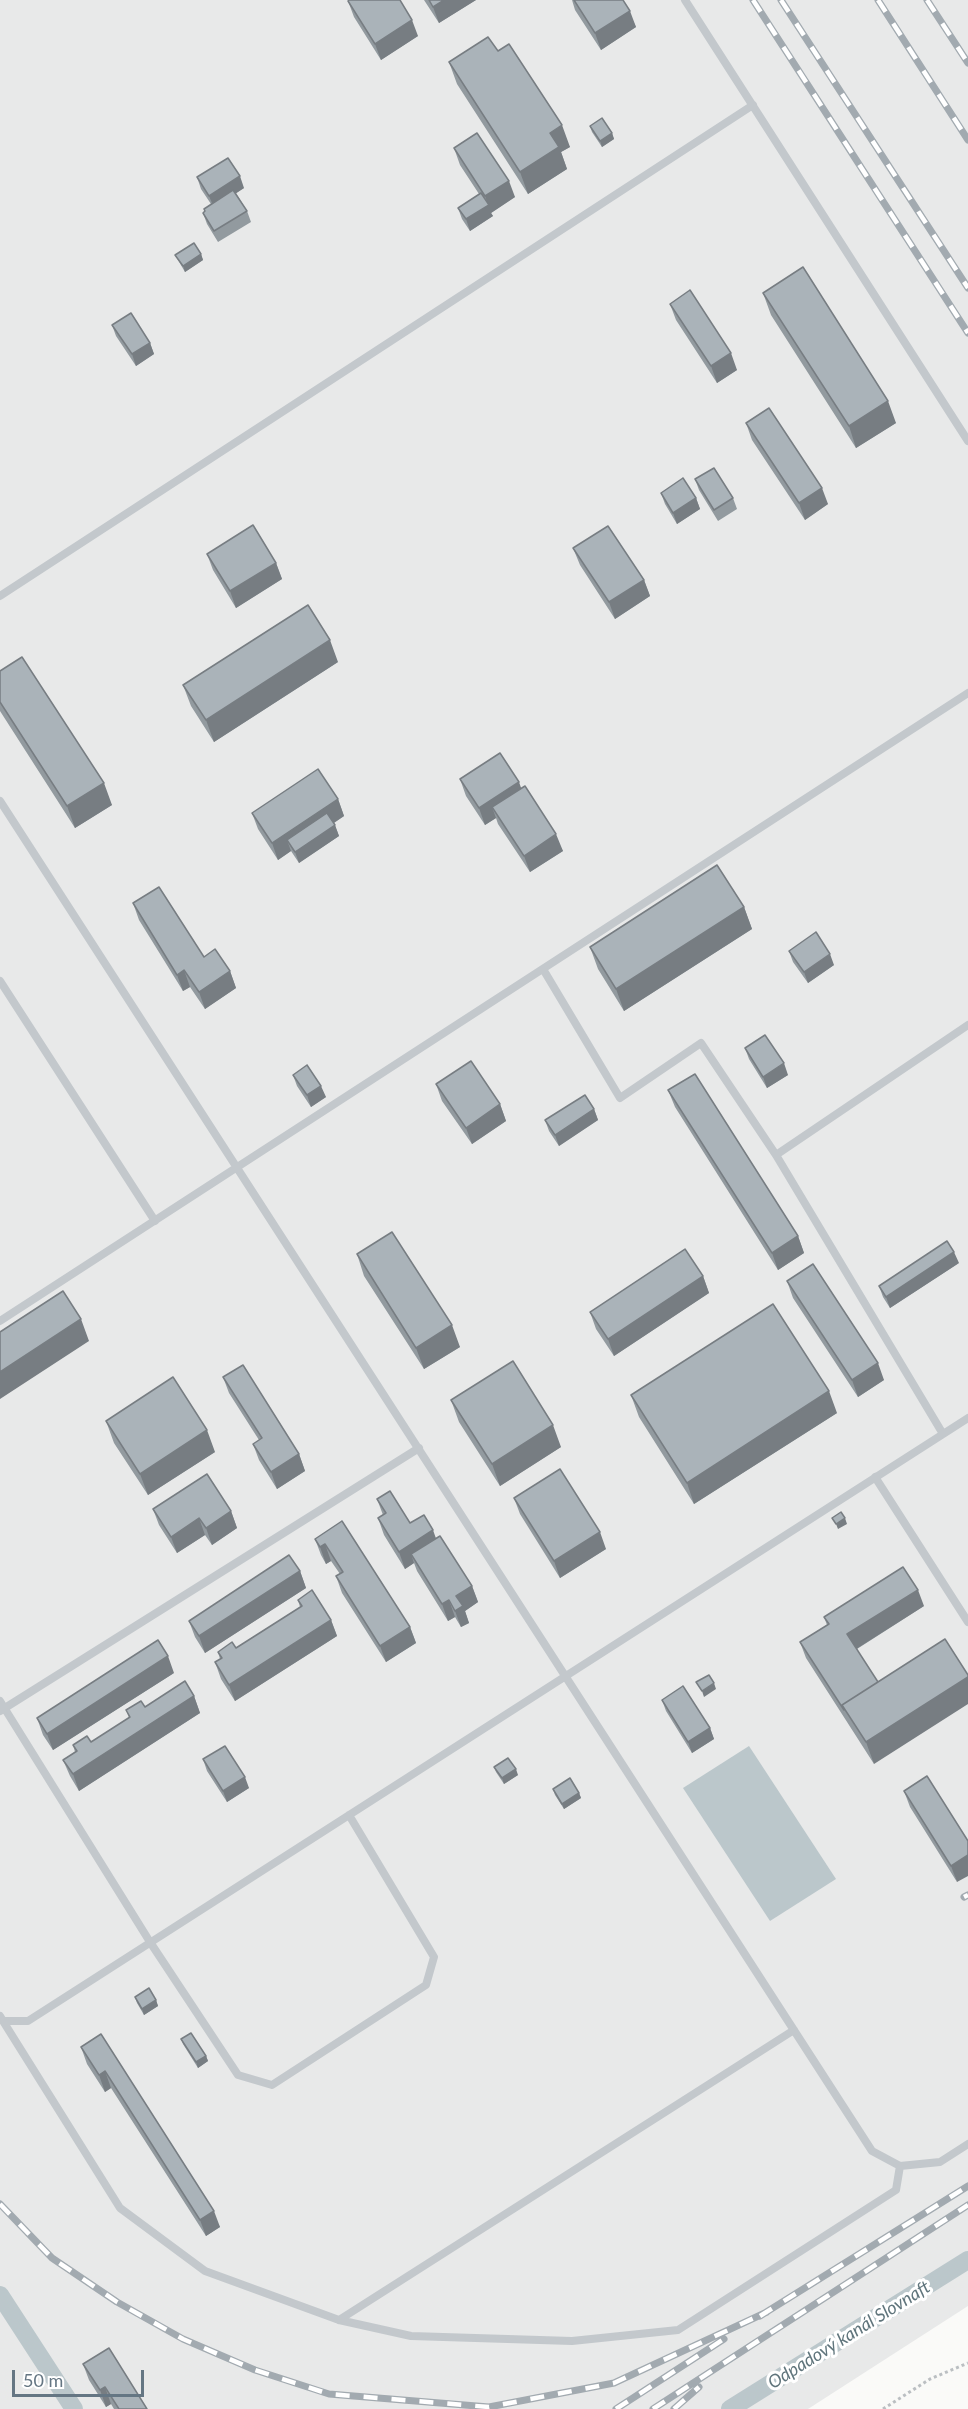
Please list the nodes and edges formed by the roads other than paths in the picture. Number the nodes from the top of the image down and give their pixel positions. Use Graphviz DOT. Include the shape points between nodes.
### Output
graph roads {
  1 [pos="685,0"];
  2 [pos="753,105"];
  3 [pos="968,441"];
  4 [pos="0,596"];
  5 [pos="968,693"];
  6 [pos="0,801"];
  7 [pos="543,969"];
  8 [pos="0,981"];
  9 [pos="968,1025"];
  10 [pos="776,1155"];
  11 [pos="237,1168"];
  12 [pos="155,1221"];
  13 [pos="0,1321"];
  14 [pos="968,1418"];
  15 [pos="943,1434"];
  16 [pos="419,1448"];
  17 [pos="874,1477"];
  18 [pos="968,1622"];
  19 [pos="566,1674"];
  20 [pos="2,1707"];
  21 [pos="349,1815"];
  22 [pos="150,1942"];
  23 [pos="2,2019"];
  24 [pos="794,2030"];
  25 [pos="968,2144"];
  26 [pos="900,2166"];
  27 [pos="339,2320"];
  1 -- 2 [label="lane"];
  2 -- 3 [label="lane"];
  2 -- 4 [label="lane"];
  5 -- 7 [label="lane"];
  6 -- 11 [label="lane"];
  7 -- 10 [label="lane" via="620,1098 701,1043"];
  7 -- 11 [label="lane"];
  8 -- 12 [label="lane"];
  9 -- 10 [label="lane"];
  10 -- 15 [label="lane"];
  11 -- 12 [label="lane"];
  11 -- 16 [label="lane"];
  12 -- 13 [label="lane"];
  14 -- 15 [label="lane"];
  15 -- 17 [label="lane"];
  16 -- 19 [label="lane"];
  16 -- 20 [label="lane"];
  17 -- 18 [label="lane"];
  17 -- 19 [label="lane"];
  19 -- 21 [label="lane"];
  19 -- 24 [label="lane"];
  20 -- 22 [label="lane"];
  21 -- 22 [label="lane"];
  21 -- 22 [label="lane" via="434,1957 426,1986 272,2085 238,2075"];
  22 -- 23 [label="lane" via="28,2021"];
  23 -- 27 [label="lane" via="120,2208 205,2271"];
  24 -- 26 [label="lane" via="872,2151"];
  24 -- 27 [label="lane"];
  25 -- 26 [label="lane" via="940,2162"];
  26 -- 27 [label="lane" via="896,2190 678,2330 572,2341 411,2336"];
}
